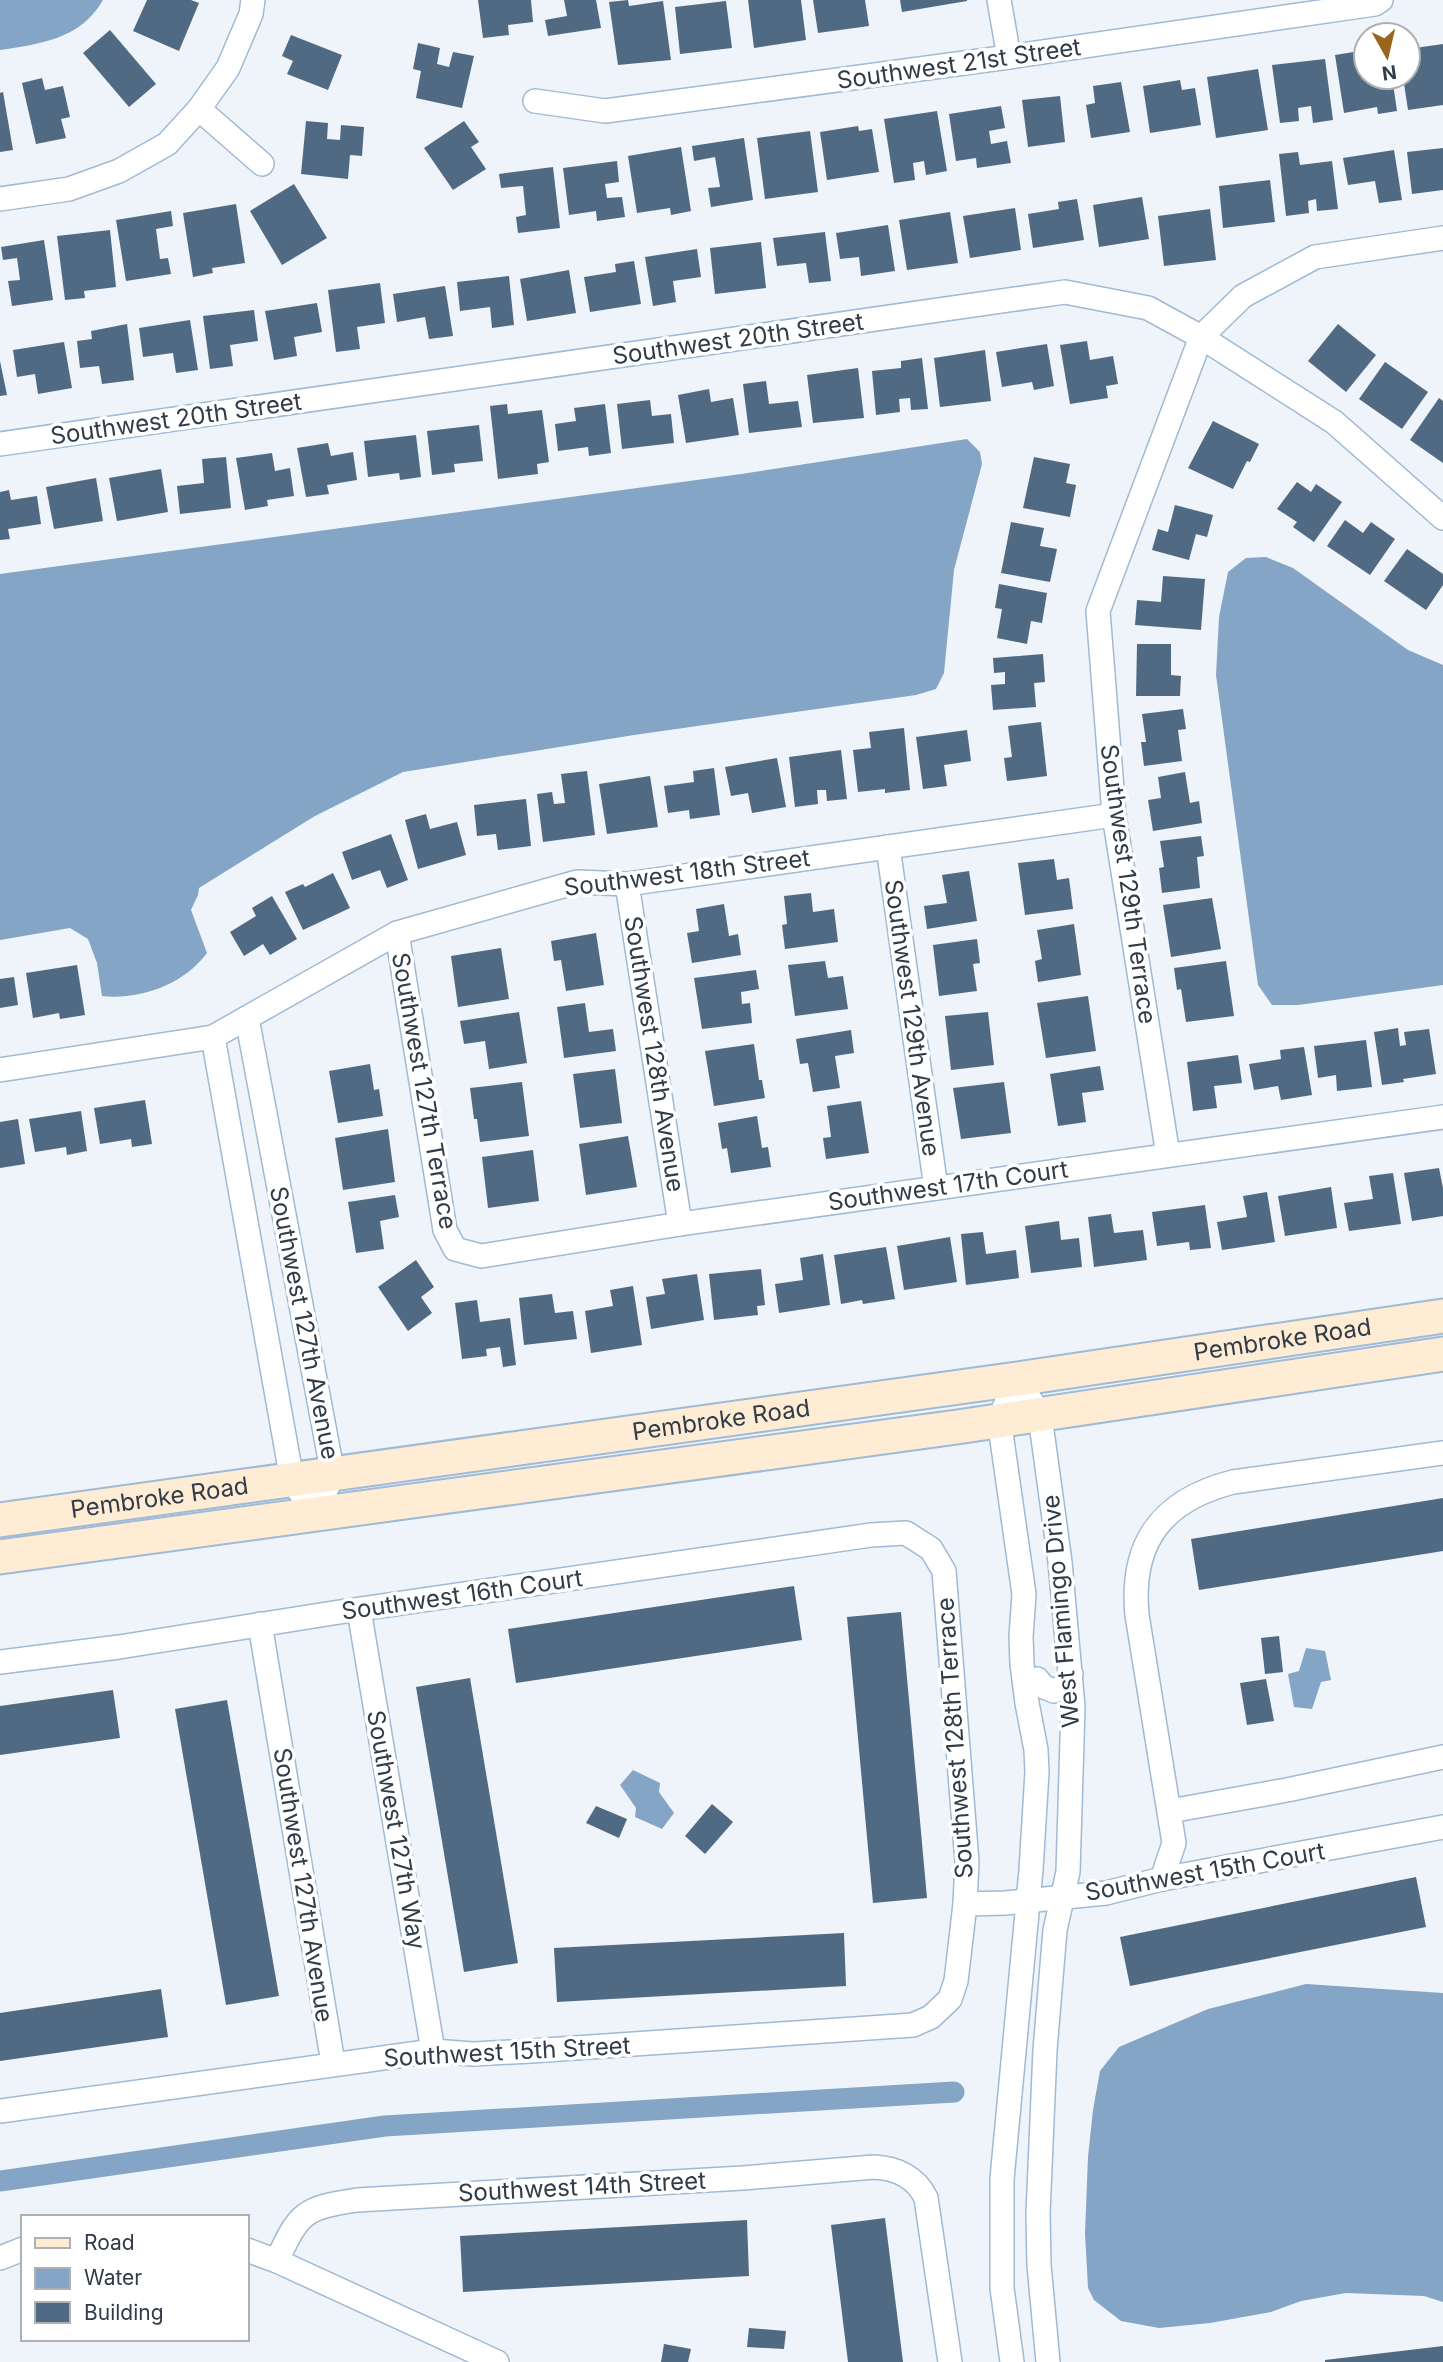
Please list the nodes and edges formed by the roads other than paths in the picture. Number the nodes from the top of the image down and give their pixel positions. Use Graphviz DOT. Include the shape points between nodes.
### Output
graph roads {
  1 [pos="253,0"];
  2 [pos="999,0"];
  3 [pos="1381,0"];
  4 [pos="1009,57"];
  5 [pos="535,101"];
  6 [pos="199,109"];
  7 [pos="262,164"];
  8 [pos="0,199"];
  9 [pos="1443,239"];
  10 [pos="1200,337"];
  11 [pos="0,444"];
  12 [pos="1443,518"];
  13 [pos="1114,815"];
  14 [pos="888,847"];
  15 [pos="627,884"];
  16 [pos="397,933"];
  17 [pos="247,1018"];
  18 [pos="213,1037"];
  19 [pos="0,1070"];
  20 [pos="1443,1116"];
  21 [pos="1168,1155"];
  22 [pos="936,1188"];
  23 [pos="680,1224"];
  24 [pos="454,1249"];
  25 [pos="1443,1316"];
  26 [pos="1443,1354"];
  27 [pos="1017,1380"];
  28 [pos="1039,1413"];
  29 [pos="999,1419"];
  30 [pos="1443,1453"];
  31 [pos="333,1475"];
  32 [pos="292,1480"];
  33 [pos="315,1514"];
  34 [pos="0,1520"];
  35 [pos="922,1542"];
  36 [pos="0,1558"];
  37 [pos="1063,1590"];
  38 [pos="1024,1594"];
  39 [pos="359,1610"];
  40 [pos="260,1624"];
  41 [pos="0,1662"];
  42 [pos="1071,1675"];
  43 [pos="1037,1679"];
  44 [pos="1036,1750"];
  45 [pos="1443,1757"];
  46 [pos="1170,1811"];
  47 [pos="1443,1827"];
  48 [pos="1162,1879"];
  49 [pos="1064,1896"];
  50 [pos="1027,1901"];
  51 [pos="965,1904"];
  52 [pos="931,2017"];
  53 [pos="433,2051"];
  54 [pos="333,2063"];
  55 [pos="0,2111"];
  56 [pos="21,2250"];
  57 [pos="248,2250"];
  58 [pos="0,2258"];
  59 [pos="277,2261"];
  60 [pos="497,2362"];
  61 [pos="950,2362"];
  62 [pos="1012,2362"];
  63 [pos="1048,2362"];
  1 -- 6 [label="street" via="228,68"];
  2 -- 4 [label="street"];
  3 -- 4 [label="street, Southwest 21st Street"];
  4 -- 5 [label="street, Southwest 21st Street" via="605,111"];
  6 -- 7 [label="street"];
  6 -- 8 [label="street" via="167,144 119,171 69,189"];
  9 -- 10 [label="street" via="1315,257 1243,296"];
  10 -- 11 [label="street, Southwest 20th Street" via="1148,308 1065,292"];
  10 -- 12 [label="street, Southwest 20th Street" via="1334,422"];
  10 -- 13 [label="street, Southwest 129th Terrace" via="1098,611"];
  13 -- 14 [label="street, Southwest 18th Street"];
  13 -- 21 [label="street, Southwest 129th Terrace"];
  14 -- 15 [label="street, Southwest 18th Street"];
  14 -- 22 [label="street, Southwest 129th Avenue"];
  15 -- 16 [label="street, Southwest 18th Street" via="577,882"];
  15 -- 23 [label="street, Southwest 128th Avenue"];
  16 -- 17 [label="street, Southwest 18th Street"];
  16 -- 24 [label="street, Southwest 127th Terrace" via="445,1230"];
  17 -- 18 [label="street, Southwest 18th Street"];
  17 -- 31 [label="street, Southwest 127th Avenue"];
  18 -- 19 [label="street, Southwest 18th Street"];
  18 -- 32 [label="street, Southwest 127th Avenue"];
  20 -- 21 [label="street, Southwest 17th Court"];
  21 -- 22 [label="street, Southwest 17th Court"];
  22 -- 23 [label="street, Southwest 17th Court"];
  23 -- 24 [label="street, Southwest 17th Court" via="481,1256"];
  25 -- 27 [label="main road, Pembroke Road"];
  26 -- 28 [label="main road, Pembroke Road"];
  27 -- 28 [label="street, West Flamingo Drive"];
  27 -- 29 [label="street"];
  27 -- 31 [label="main road, Pembroke Road"];
  28 -- 29 [label="main road, Pembroke Road"];
  28 -- 37 [label="street, West Flamingo Drive"];
  29 -- 33 [label="main road, Pembroke Road"];
  29 -- 38 [label="street, West Flamingo Drive"];
  30 -- 46 [label="street" via="1213,1487 1169,1513 1150,1536 1138,1568 1136,1615"];
  31 -- 32 [label="main road, Pembroke Road"];
  31 -- 33 [label="street, Southwest 127th Avenue"];
  32 -- 33 [label="street, Southwest 127th Avenue"];
  32 -- 34 [label="main road, Pembroke Road"];
  33 -- 36 [label="main road, Pembroke Road"];
  35 -- 39 [label="street, Southwest 16th Court" via="906,1533 871,1535"];
  35 -- 51 [label="street, Southwest 128th Terrace" via="944,1571 967,1862"];
  37 -- 38 [label="street"];
  37 -- 42 [label="street, West Flamingo Drive"];
  38 -- 43 [label="street, West Flamingo Drive"];
  38 -- 44 [label="street, West Flamingo Drive" via="1022,1664"];
  39 -- 40 [label="street, Southwest 16th Court"];
  39 -- 53 [label="street, Southwest 127th Way"];
  40 -- 41 [label="street, Southwest 16th Court"];
  40 -- 54 [label="street, Southwest 127th Avenue"];
  42 -- 43 [label="street" via="1054,1691"];
  42 -- 49 [label="street, West Flamingo Drive" via="1071,1794"];
  43 -- 44 [label="street, West Flamingo Drive"];
  44 -- 50 [label="street, West Flamingo Drive"];
  45 -- 46 [label="street"];
  46 -- 48 [label="street" via="1174,1843"];
  47 -- 48 [label="street, Southwest 15th Court"];
  48 -- 49 [label="street, Southwest 15th Court" via="1106,1893"];
  49 -- 50 [label="street, Southwest 15th Court"];
  49 -- 63 [label="street, West Flamingo Drive" via="1051,1969 1038,2214"];
  50 -- 51 [label="street, Southwest 15th Court"];
  50 -- 62 [label="street, West Flamingo Drive" via="1002,2179 1003,2288"];
  51 -- 52 [label="street, Southwest 128th Terrace" via="956,1981 950,1999"];
  52 -- 53 [label="street, Southwest 15th Street" via="913,2025 809,2033 473,2054"];
  53 -- 54 [label="street, Southwest 15th Street"];
  54 -- 55 [label="street, Southwest 15th Street"];
  56 -- 58 [label="street"];
  57 -- 59 [label="street"];
  59 -- 60 [label="street"];
  59 -- 61 [label="street, Southwest 14th Street" via="300,2218 328,2204 891,2168 921,2186"];
}
